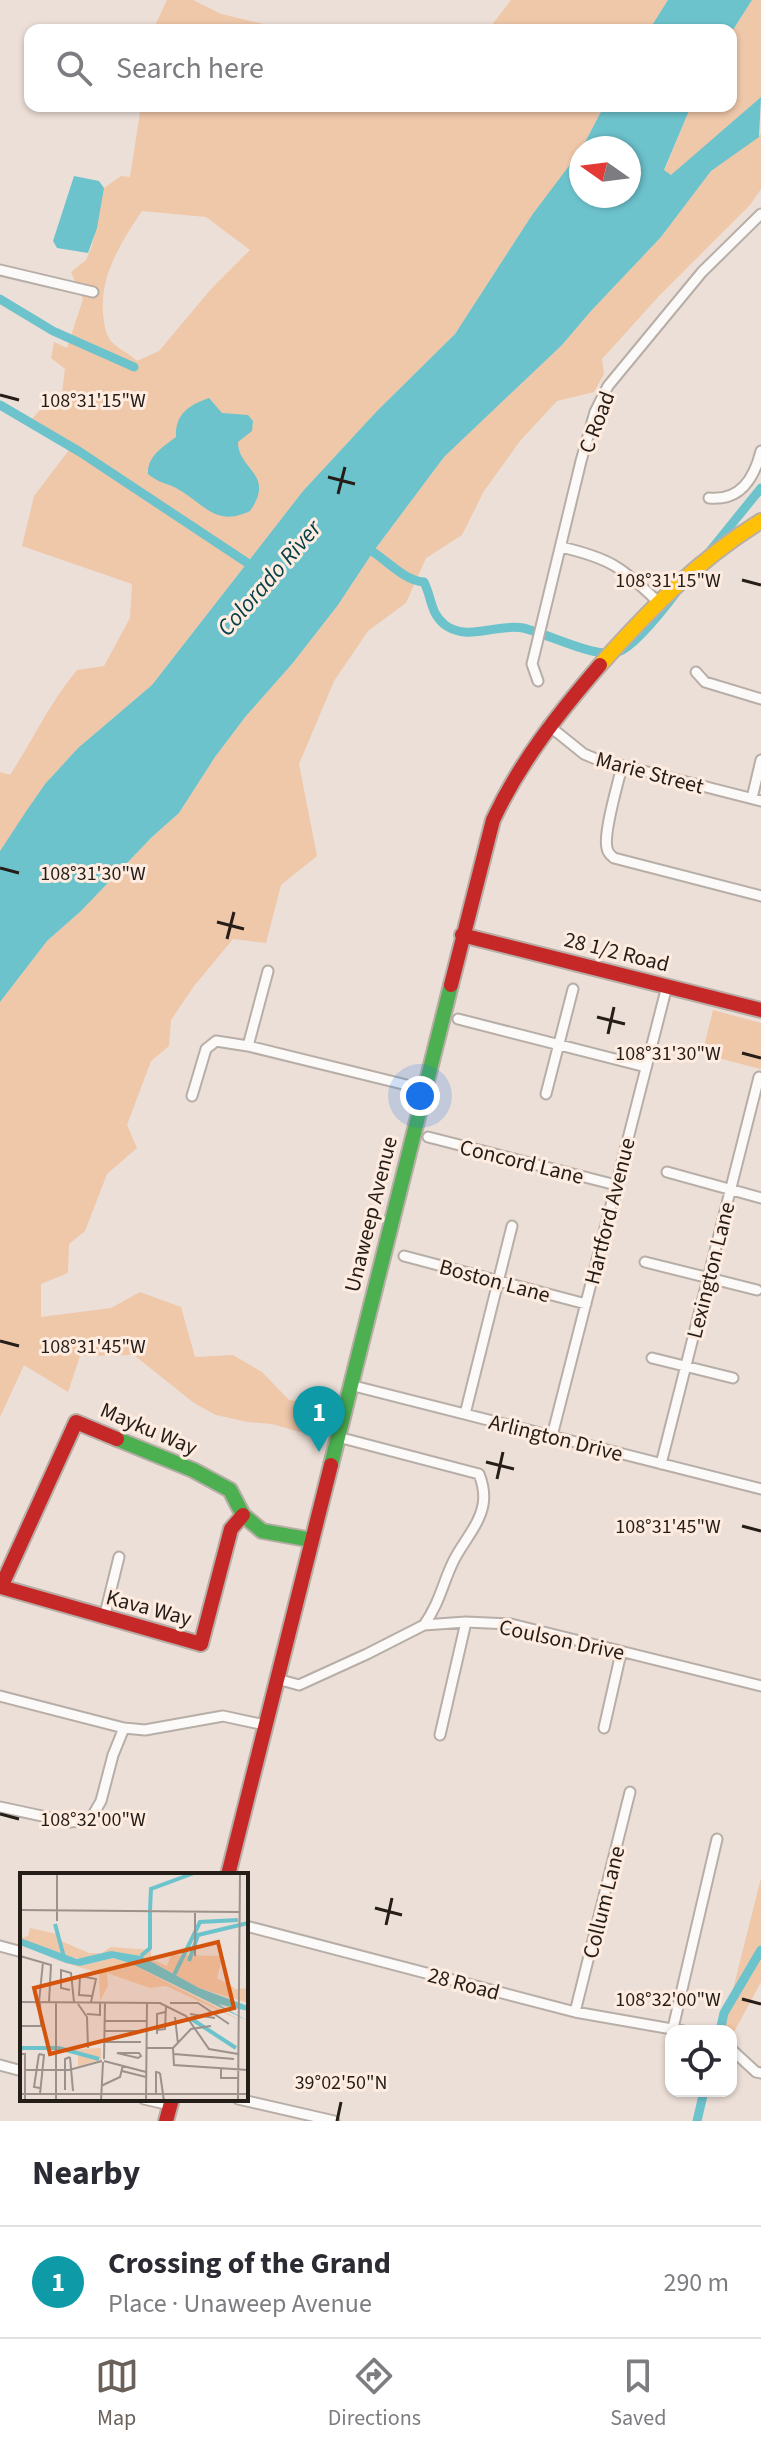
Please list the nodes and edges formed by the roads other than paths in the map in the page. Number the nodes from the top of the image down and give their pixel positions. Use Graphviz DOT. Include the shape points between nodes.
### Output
graph roads {
  1 [pos="761,214"];
  2 [pos="0,270"];
  3 [pos="93,292"];
  4 [pos="761,451"];
  5 [pos="709,498"];
  6 [pos="761,521"];
  7 [pos="561,547"];
  8 [pos="657,601"];
  9 [pos="696,672"];
  10 [pos="538,681"];
  11 [pos="761,699"];
  12 [pos="548,725"];
  13 [pos="761,760"];
  14 [pos="622,766"];
  15 [pos="756,799"];
  16 [pos="761,896"];
  17 [pos="462,935"];
  18 [pos="268,971"];
  19 [pos="667,986"];
  20 [pos="573,989"];
  21 [pos="761,1010"];
  22 [pos="458,1019"];
  23 [pos="559,1045"];
  24 [pos="248,1046"];
  25 [pos="646,1067"];
  26 [pos="759,1077"];
  27 [pos="423,1089"];
  28 [pos="546,1094"];
  29 [pos="192,1096"];
  30 [pos="428,1137"];
  31 [pos="667,1172"];
  32 [pos="616,1185"];
  33 [pos="730,1189"];
  34 [pos="761,1198"];
  35 [pos="512,1226"];
  36 [pos="404,1256"];
  37 [pos="645,1262"];
  38 [pos="708,1278"];
  39 [pos="498,1281"];
  40 [pos="757,1290"];
  41 [pos="586,1304"];
  42 [pos="652,1358"];
  43 [pos="686,1366"];
  44 [pos="733,1378"];
  45 [pos="350,1385"];
  46 [pos="465,1414"];
  47 [pos="552,1436"];
  48 [pos="338,1437"];
  49 [pos="661,1464"];
  50 [pos="761,1489"];
  51 [pos="243,1515"];
  52 [pos="312,1540"];
  53 [pos="119,1557"];
  54 [pos="1,1587"];
  55 [pos="104,1618"];
  56 [pos="466,1622"];
  57 [pos="424,1625"];
  58 [pos="621,1653"];
  59 [pos="277,1679"];
  60 [pos="761,1686"];
  61 [pos="0,1696"];
  62 [pos="265,1725"];
  63 [pos="124,1728"];
  64 [pos="604,1728"];
  65 [pos="440,1735"];
  66 [pos="630,1792"];
  67 [pos="0,1807"];
  68 [pos="717,1839"];
  69 [pos="228,1873"];
  70 [pos="248,1927"];
  71 [pos="0,1946"];
  72 [pos="20,1951"];
  73 [pos="575,2012"];
  74 [pos="679,2025"];
  75 [pos="665,2028"];
  76 [pos="737,2055"];
  77 [pos="0,2065"];
  78 [pos="20,2070"];
  79 [pos="761,2073"];
  80 [pos="246,2101"];
  81 [pos="171,2102"];
  82 [pos="166,2121"];
  83 [pos="331,2121"];
  1 -- 7 [label="street, C Road" via="702,272 608,386 595,412"];
  2 -- 3 [label="street"];
  4 -- 5 [label="street" via="757,469 743,489 730,497"];
  6 -- 8 [label="main road, Unaweep Avenue" via="723,543"];
  7 -- 8 [label="street" via="613,563"];
  7 -- 10 [label="street, C Road" via="532,664"];
  8 -- 12 [label="main road, Unaweep Avenue"];
  9 -- 11 [label="street" via="705,682"];
  12 -- 14 [label="street, Marie Street" via="584,754"];
  12 -- 17 [label="main road, Unaweep Avenue" via="517,769 493,820"];
  13 -- 15 [label="street"];
  14 -- 15 [label="street, Marie Street"];
  14 -- 16 [label="street" via="607,834 609,854"];
  17 -- 19 [label="main road, 28 1/2 Road"];
  17 -- 27 [label="main road, Unaweep Avenue"];
  18 -- 24 [label="street"];
  19 -- 21 [label="main road, 28 1/2 Road"];
  19 -- 25 [label="street, Hartford Avenue"];
  20 -- 23 [label="street"];
  22 -- 23 [label="street"];
  23 -- 25 [label="street"];
  23 -- 28 [label="street"];
  24 -- 27 [label="street"];
  24 -- 29 [label="street" via="210,1044"];
  25 -- 32 [label="street, Hartford Avenue"];
  26 -- 33 [label="street, Lexington Lane"];
  27 -- 45 [label="main road, Unaweep Avenue"];
  30 -- 32 [label="street, Concord Lane"];
  31 -- 33 [label="street"];
  32 -- 41 [label="street, Hartford Avenue"];
  33 -- 34 [label="street"];
  33 -- 38 [label="street, Lexington Lane"];
  35 -- 39 [label="street"];
  36 -- 39 [label="street, Boston Lane"];
  37 -- 38 [label="street"];
  38 -- 40 [label="street"];
  38 -- 43 [label="street, Lexington Lane"];
  39 -- 41 [label="street, Boston Lane"];
  39 -- 46 [label="street"];
  41 -- 47 [label="street, Hartford Avenue"];
  42 -- 43 [label="street"];
  43 -- 44 [label="street"];
  43 -- 49 [label="street, Lexington Lane"];
  45 -- 46 [label="street, Arlington Drive"];
  45 -- 48 [label="main road, Unaweep Avenue"];
  46 -- 47 [label="street, Arlington Drive"];
  47 -- 49 [label="street, Arlington Drive"];
  48 -- 52 [label="main road, Unaweep Avenue"];
  48 -- 57 [label="street" via="479,1474 479,1517"];
  49 -- 50 [label="street, Arlington Drive"];
  51 -- 52 [label="main road, Mayku Way" via="262,1531"];
  51 -- 54 [label="main road, Mayku Way" via="230,1490 218,1483 76,1422"];
  51 -- 55 [label="main road, Kava Way" via="231,1529 201,1644"];
  52 -- 59 [label="main road, Unaweep Avenue"];
  53 -- 55 [label="street"];
  54 -- 55 [label="main road, Kava Way"];
  56 -- 57 [label="street, Coulson Drive"];
  56 -- 58 [label="street, Coulson Drive" via="511,1624"];
  56 -- 65 [label="street"];
  57 -- 59 [label="street, Coulson Drive" via="299,1685"];
  58 -- 60 [label="street, Coulson Drive"];
  58 -- 64 [label="street"];
  59 -- 62 [label="main road, Unaweep Avenue"];
  61 -- 63 [label="street"];
  62 -- 63 [label="street" via="223,1716 145,1730"];
  62 -- 69 [label="main road, Unaweep Avenue"];
  63 -- 67 [label="street" via="90,1820 70,1822"];
  66 -- 73 [label="street, Collum Lane"];
  68 -- 74 [label="street"];
  70 -- 73 [label="street, 28 Road"];
  71 -- 72 [label="street"];
  73 -- 75 [label="street, 28 Road"];
  76 -- 79 [label="street"];
  77 -- 78 [label="street"];
  80 -- 83 [label="street"];
  81 -- 82 [label="main road"];
}
